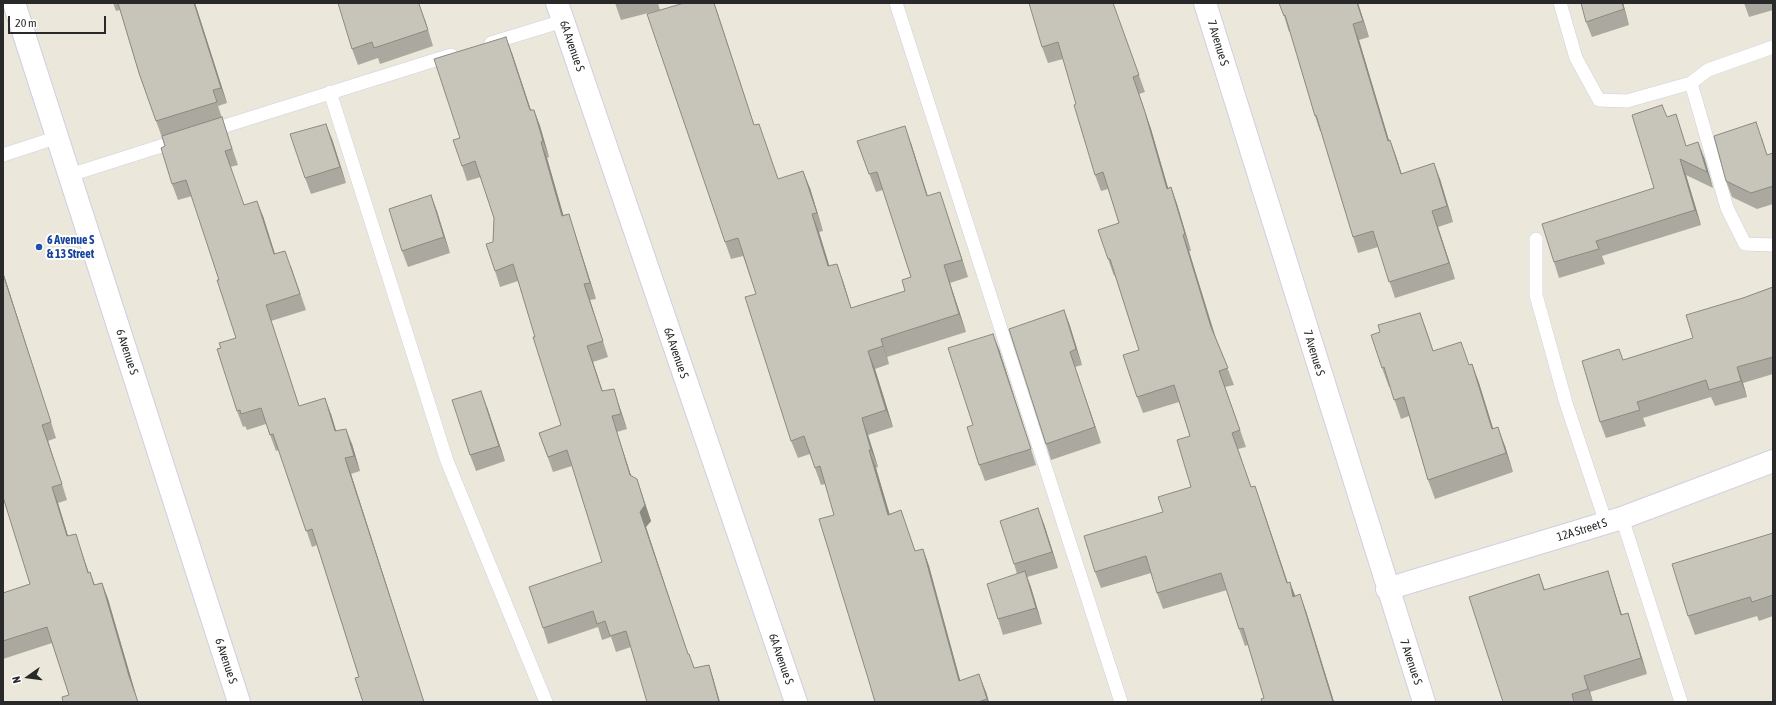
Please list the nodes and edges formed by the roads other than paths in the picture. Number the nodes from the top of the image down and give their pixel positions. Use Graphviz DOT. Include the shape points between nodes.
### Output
graph roads {
  1 [pos="14,3"];
  2 [pos="896,3"];
  3 [pos="1205,3"];
  4 [pos="1560,3"];
  5 [pos="560,12"];
  6 [pos="481,46"];
  7 [pos="1773,47"];
  8 [pos="466,51"];
  9 [pos="1691,83"];
  10 [pos="330,92"];
  11 [pos="58,137"];
  12 [pos="3,155"];
  13 [pos="70,175"];
  14 [pos="1536,239"];
  15 [pos="1773,245"];
  16 [pos="1773,461"];
  17 [pos="1614,520"];
  18 [pos="1387,589"];
  19 [pos="239,702"];
  20 [pos="546,702"];
  21 [pos="796,702"];
  22 [pos="1121,702"];
  23 [pos="1424,702"];
  24 [pos="1681,702"];
  1 -- 11 [label="street, 6 Avenue S"];
  2 -- 22 [label="lane"];
  3 -- 18 [label="street, 7 Avenue S"];
  4 -- 9 [label="lane" via="1576,58 1599,100 1627,101"];
  5 -- 6 [label="lane"];
  5 -- 21 [label="street, 6A Avenue S"];
  7 -- 9 [label="lane" via="1708,70"];
  8 -- 10 [label="lane"];
  9 -- 15 [label="lane" via="1726,208 1745,244"];
  10 -- 13 [label="lane"];
  10 -- 20 [label="lane" via="447,461"];
  11 -- 12 [label="lane"];
  11 -- 13 [label="street, 6 Avenue S"];
  13 -- 19 [label="street, 6 Avenue S"];
  14 -- 17 [label="lane" via="1536,295 1566,403"];
  16 -- 17 [label="street, 12A Street S"];
  17 -- 18 [label="street, 12A Street S"];
  17 -- 24 [label="lane"];
  18 -- 23 [label="street, 7 Avenue S"];
}
